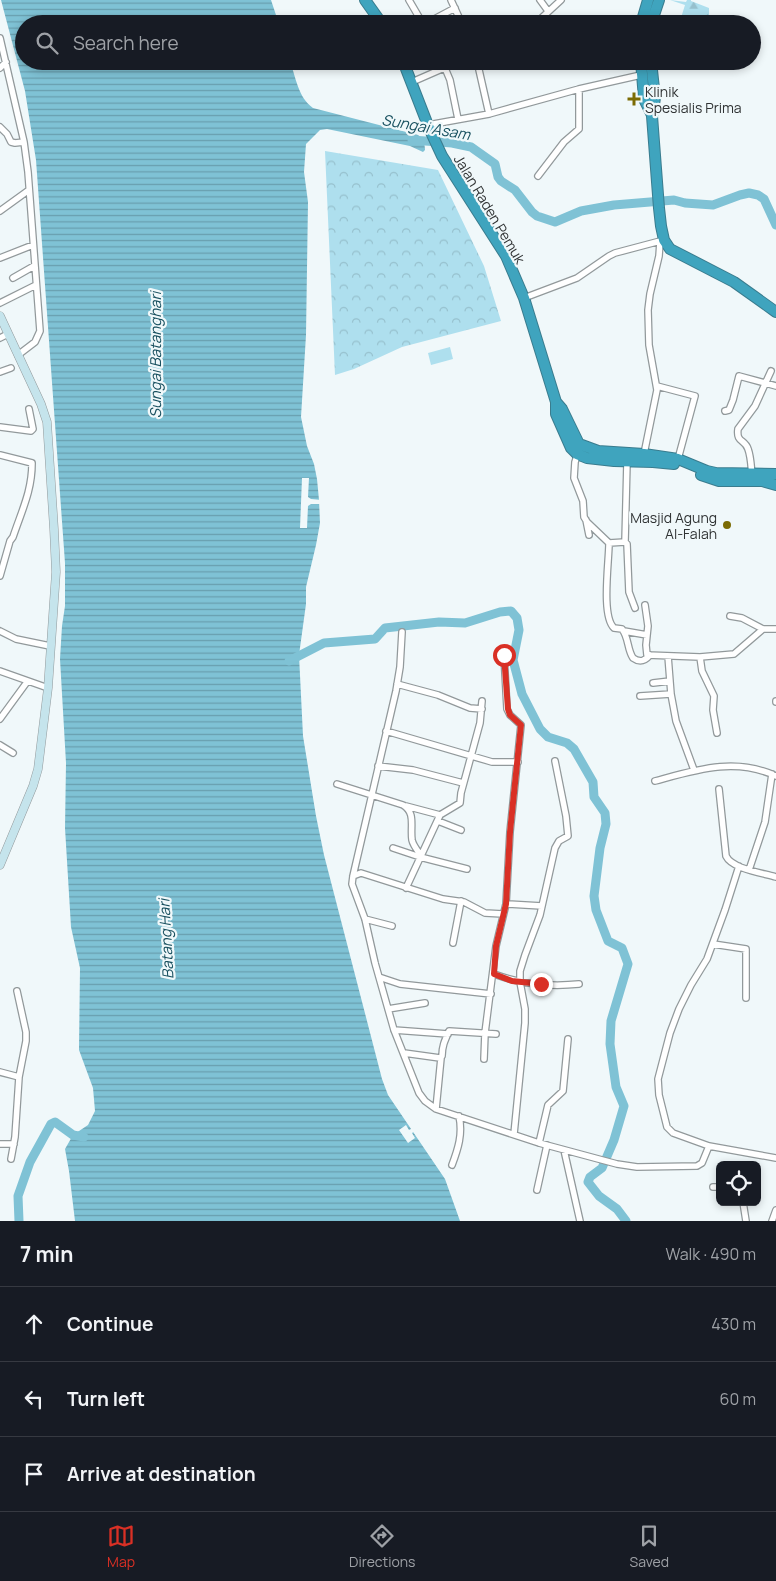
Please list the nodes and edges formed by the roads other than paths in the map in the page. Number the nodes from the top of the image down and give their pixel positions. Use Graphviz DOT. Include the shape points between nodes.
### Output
graph roads {
  1 [pos="365,0"];
  2 [pos="371,0"];
  3 [pos="409,0"];
  4 [pos="451,0"];
  5 [pos="540,0"];
  6 [pos="561,0"];
  7 [pos="648,0"];
  8 [pos="659,0"];
  9 [pos="454,8"];
  10 [pos="548,11"];
  11 [pos="376,15"];
  12 [pos="380,15"];
  13 [pos="418,15"];
  14 [pos="441,15"];
  15 [pos="458,15"];
  16 [pos="544,15"];
  17 [pos="644,15"];
  18 [pos="654,15"];
  19 [pos="0,38"];
  20 [pos="6,62"];
  21 [pos="0,68"];
  22 [pos="406,70"];
  23 [pos="440,70"];
  24 [pos="446,70"];
  25 [pos="479,70"];
  26 [pos="641,70"];
  27 [pos="652,70"];
  28 [pos="641,75"];
  29 [pos="412,82"];
  30 [pos="579,88"];
  31 [pos="489,114"];
  32 [pos="652,116"];
  33 [pos="458,119"];
  34 [pos="428,126"];
  35 [pos="0,127"];
  36 [pos="24,142"];
  37 [pos="538,176"];
  38 [pos="29,190"];
  39 [pos="0,211"];
  40 [pos="662,241"];
  41 [pos="33,245"];
  42 [pos="0,258"];
  43 [pos="34,266"];
  44 [pos="13,278"];
  45 [pos="36,285"];
  46 [pos="524,298"];
  47 [pos="0,303"];
  48 [pos="776,312"];
  49 [pos="0,316"];
  50 [pos="8,334"];
  51 [pos="0,338"];
  52 [pos="18,355"];
  53 [pos="11,368"];
  54 [pos="0,372"];
  55 [pos="771,372"];
  56 [pos="766,384"];
  57 [pos="657,386"];
  58 [pos="776,386"];
  59 [pos="29,409"];
  60 [pos="725,411"];
  61 [pos="0,427"];
  62 [pos="579,450"];
  63 [pos="644,454"];
  64 [pos="0,455"];
  65 [pos="678,458"];
  66 [pos="627,462"];
  67 [pos="752,477"];
  68 [pos="771,479"];
  69 [pos="586,520"];
  70 [pos="589,535"];
  71 [pos="625,542"];
  72 [pos="609,543"];
  73 [pos="0,576"];
  74 [pos="645,605"];
  75 [pos="635,608"];
  76 [pos="730,616"];
  77 [pos="763,629"];
  78 [pos="776,629"];
  79 [pos="624,631"];
  80 [pos="0,632"];
  81 [pos="402,632"];
  82 [pos="647,635"];
  83 [pos="50,646"];
  84 [pos="504,655"];
  85 [pos="650,655"];
  86 [pos="668,656"];
  87 [pos="700,657"];
  88 [pos="0,671"];
  89 [pos="670,681"];
  90 [pos="27,682"];
  91 [pos="653,682"];
  92 [pos="397,684"];
  93 [pos="48,688"];
  94 [pos="671,694"];
  95 [pos="640,696"];
  96 [pos="482,701"];
  97 [pos="482,709"];
  98 [pos="0,719"];
  99 [pos="386,731"];
  100 [pos="716,733"];
  101 [pos="0,745"];
  102 [pos="13,753"];
  103 [pos="471,756"];
  104 [pos="555,761"];
  105 [pos="518,762"];
  106 [pos="378,766"];
  107 [pos="694,770"];
  108 [pos="774,775"];
  109 [pos="655,781"];
  110 [pos="464,783"];
  111 [pos="337,784"];
  112 [pos="719,789"];
  113 [pos="372,795"];
  114 [pos="405,806"];
  115 [pos="439,818"];
  116 [pos="461,830"];
  117 [pos="393,848"];
  118 [pos="420,856"];
  119 [pos="0,865"];
  120 [pos="739,866"];
  121 [pos="467,869"];
  122 [pos="749,870"];
  123 [pos="353,876"];
  124 [pos="776,877"];
  125 [pos="406,888"];
  126 [pos="461,901"];
  127 [pos="506,904"];
  128 [pos="542,906"];
  129 [pos="503,914"];
  130 [pos="365,919"];
  131 [pos="392,926"];
  132 [pos="453,943"];
  133 [pos="713,944"];
  134 [pos="494,974"];
  135 [pos="379,978"];
  136 [pos="520,982"];
  137 [pos="579,984"];
  138 [pos="17,991"];
  139 [pos="491,994"];
  140 [pos="746,998"];
  141 [pos="425,1003"];
  142 [pos="388,1009"];
  143 [pos="394,1030"];
  144 [pos="485,1033"];
  145 [pos="448,1034"];
  146 [pos="496,1034"];
  147 [pos="568,1039"];
  148 [pos="404,1053"];
  149 [pos="441,1058"];
  150 [pos="484,1059"];
  151 [pos="0,1072"];
  152 [pos="19,1077"];
  153 [pos="436,1109"];
  154 [pos="459,1116"];
  155 [pos="514,1134"];
  156 [pos="540,1143"];
  157 [pos="0,1144"];
  158 [pos="14,1144"];
  159 [pos="547,1145"];
  160 [pos="709,1146"];
  161 [pos="564,1150"];
  162 [pos="776,1158"];
  163 [pos="10,1159"];
  164 [pos="452,1165"];
  165 [pos="537,1190"];
  166 [pos="744,1206"];
  167 [pos="776,1210"];
  168 [pos="580,1221"];
  169 [pos="746,1221"];
  170 [pos="772,1221"];
  1 -- 11 [label="highway"];
  2 -- 12 [label="highway"];
  3 -- 13 [label="street"];
  4 -- 9 [label="street"];
  5 -- 10 [label="street"];
  6 -- 10 [label="street"];
  7 -- 17 [label="highway"];
  8 -- 18 [label="highway"];
  9 -- 14 [label="street"];
  9 -- 15 [label="street"];
  10 -- 16 [label="street"];
  19 -- 20 [label="street"];
  20 -- 21 [label="street"];
  20 -- 36 [label="street"];
  22 -- 29 [label="highway, Jalan Raden Pemuk"];
  23 -- 29 [label="street"];
  24 -- 33 [label="street"];
  25 -- 31 [label="street"];
  26 -- 28 [label="highway"];
  27 -- 32 [label="highway" via="655,98"];
  28 -- 30 [label="street"];
  28 -- 32 [label="highway" via="644,99"];
  29 -- 34 [label="highway, Jalan Raden Pemuk"];
  30 -- 31 [label="street"];
  30 -- 37 [label="street" via="579,129 564,142"];
  31 -- 33 [label="street"];
  32 -- 40 [label="highway"];
  33 -- 34 [label="street"];
  34 -- 46 [label="highway, Jalan Raden Pemuk" via="442,156 506,256"];
  35 -- 36 [label="street" via="11,142"];
  36 -- 38 [label="street"];
  38 -- 39 [label="street"];
  38 -- 41 [label="street"];
  40 -- 46 [label="street" via="615,253 577,278"];
  40 -- 48 [label="highway" via="734,282"];
  40 -- 57 [label="street" via="648,310 649,346"];
  41 -- 42 [label="street"];
  41 -- 43 [label="street"];
  43 -- 44 [label="street"];
  43 -- 45 [label="street"];
  45 -- 47 [label="street"];
  45 -- 52 [label="street" via="40,331 35,342"];
  46 -- 62 [label="highway, Jalan Raden Pemuk" via="556,402"];
  49 -- 50 [label="street"];
  50 -- 51 [label="street"];
  50 -- 52 [label="street"];
  52 -- 83 [label="street" via="47,422 56,572"];
  53 -- 54 [label="street"];
  55 -- 56 [label="street"];
  56 -- 58 [label="street"];
  56 -- 60 [label="street" via="739,376 733,400 729,410"];
  56 -- 67 [label="street" via="755,406 738,428 738,438 749,451"];
  57 -- 63 [label="street"];
  57 -- 65 [label="street" via="695,396"];
  59 -- 61 [label="street" via="31,431"];
  62 -- 63 [label="highway"];
  62 -- 66 [label="highway" via="587,458"];
  62 -- 69 [label="street" via="574,478"];
  63 -- 65 [label="highway"];
  64 -- 73 [label="street" via="31,462 32,476"];
  65 -- 67 [label="highway" via="708,471"];
  66 -- 67 [label="highway" via="669,463 720,481"];
  66 -- 71 [label="street"];
  67 -- 68 [label="highway"];
  69 -- 70 [label="street"];
  69 -- 72 [label="street"];
  71 -- 72 [label="street"];
  71 -- 75 [label="street" via="629,592"];
  72 -- 79 [label="street" via="607,613 612,627"];
  74 -- 82 [label="street"];
  76 -- 77 [label="street" via="742,618"];
  77 -- 78 [label="street"];
  77 -- 87 [label="street" via="736,653"];
  79 -- 82 [label="street"];
  79 -- 85 [label="street" via="633,658 642,661"];
  80 -- 83 [label="street"];
  81 -- 92 [label="street"];
  82 -- 85 [label="street" via="646,653"];
  83 -- 93 [label="street"];
  84 -- 105 [label="street" via="508,709 521,725"];
  85 -- 86 [label="street"];
  86 -- 87 [label="street"];
  86 -- 89 [label="street"];
  87 -- 100 [label="street" via="702,671 714,696"];
  88 -- 90 [label="street"];
  89 -- 91 [label="street"];
  89 -- 94 [label="street"];
  90 -- 93 [label="street"];
  90 -- 98 [label="street"];
  92 -- 97 [label="street"];
  92 -- 99 [label="street"];
  93 -- 119 [label="street" via="38,769"];
  94 -- 95 [label="street"];
  94 -- 107 [label="street" via="676,722"];
  96 -- 97 [label="street"];
  97 -- 103 [label="street"];
  99 -- 103 [label="street"];
  99 -- 106 [label="street"];
  101 -- 102 [label="street"];
  103 -- 105 [label="street" via="492,762"];
  103 -- 110 [label="street"];
  104 -- 128 [label="street" via="568,836 555,848"];
  105 -- 127 [label="street"];
  106 -- 110 [label="street" via="413,770"];
  106 -- 113 [label="street"];
  107 -- 108 [label="street" via="729,765"];
  107 -- 109 [label="street"];
  108 -- 122 [label="street" via="765,822"];
  110 -- 115 [label="street" via="460,804"];
  111 -- 113 [label="street"];
  112 -- 120 [label="street" via="726,856 729,862"];
  113 -- 114 [label="street"];
  113 -- 123 [label="street"];
  114 -- 115 [label="street"];
  114 -- 118 [label="street" via="411,812 412,841"];
  115 -- 116 [label="street"];
  115 -- 118 [label="street"];
  117 -- 118 [label="street"];
  118 -- 121 [label="street"];
  118 -- 125 [label="street"];
  120 -- 122 [label="street"];
  120 -- 133 [label="street"];
  122 -- 124 [label="street"];
  123 -- 125 [label="street" via="361,873"];
  123 -- 130 [label="street" via="352,884"];
  125 -- 126 [label="street"];
  126 -- 129 [label="street" via="485,913"];
  126 -- 132 [label="street"];
  127 -- 128 [label="street"];
  127 -- 129 [label="street"];
  128 -- 136 [label="street" via="522,963"];
  129 -- 134 [label="street"];
  130 -- 131 [label="street"];
  130 -- 135 [label="street"];
  133 -- 140 [label="street" via="746,949"];
  133 -- 160 [label="street" via="679,1009 658,1080 662,1110 670,1131"];
  134 -- 136 [label="street"];
  134 -- 139 [label="street"];
  135 -- 139 [label="street" via="400,984"];
  135 -- 142 [label="street"];
  136 -- 137 [label="street" via="554,986"];
  136 -- 155 [label="street" via="525,1023"];
  138 -- 152 [label="street" via="26,1032"];
  139 -- 144 [label="street"];
  141 -- 142 [label="street"];
  142 -- 143 [label="street"];
  143 -- 145 [label="street"];
  143 -- 148 [label="street"];
  144 -- 145 [label="street" via="449,1031"];
  144 -- 146 [label="street"];
  144 -- 150 [label="street"];
  145 -- 149 [label="street" via="442,1043"];
  147 -- 156 [label="street" via="563,1091 548,1105"];
  148 -- 149 [label="street"];
  148 -- 153 [label="street" via="419,1093"];
  149 -- 153 [label="street"];
  151 -- 152 [label="street"];
  152 -- 158 [label="street"];
  153 -- 154 [label="street"];
  154 -- 155 [label="street"];
  154 -- 164 [label="street" via="460,1140"];
  155 -- 156 [label="street"];
  156 -- 159 [label="street"];
  157 -- 158 [label="street"];
  158 -- 163 [label="street"];
  159 -- 161 [label="street"];
  159 -- 165 [label="street"];
  160 -- 161 [label="street" via="703,1161 697,1166 636,1167"];
  160 -- 162 [label="street"];
  161 -- 168 [label="street"];
  166 -- 169 [label="street"];
  167 -- 170 [label="street"];
}
